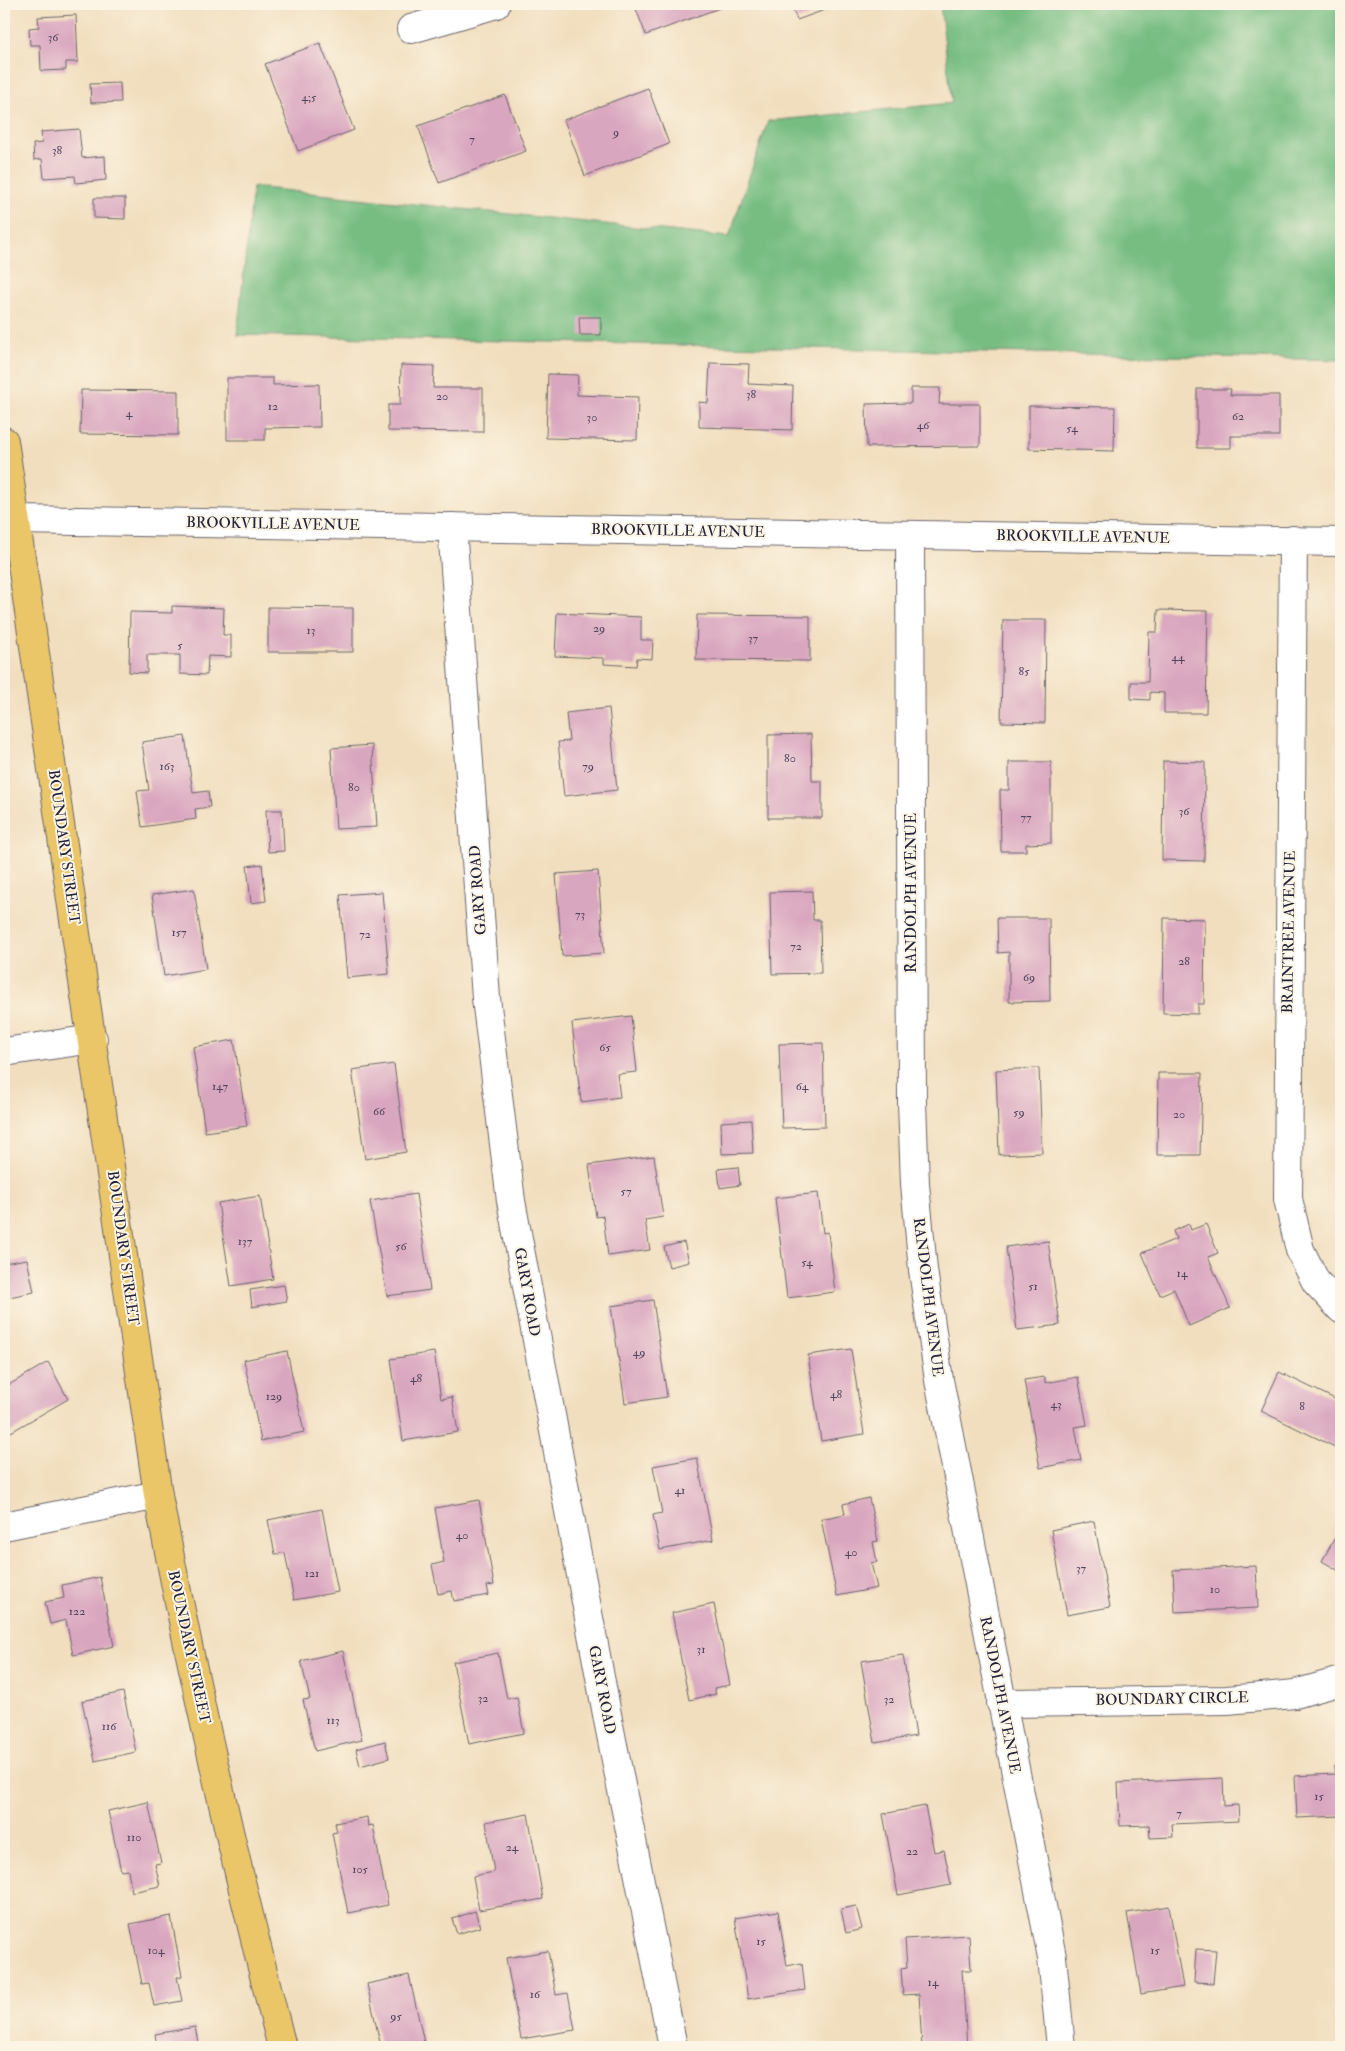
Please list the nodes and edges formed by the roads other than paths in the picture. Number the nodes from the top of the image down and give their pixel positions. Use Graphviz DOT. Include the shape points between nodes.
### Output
graph roads {
  1 [pos="496,4"];
  2 [pos="426,18"];
  3 [pos="4,441"];
  4 [pos="15,520"];
  5 [pos="452,527"];
  6 [pos="910,535"];
  7 [pos="1293,540"];
  8 [pos="1341,542"];
  9 [pos="93,1039"];
  10 [pos="4,1052"];
  11 [pos="1341,1309"];
  12 [pos="158,1495"];
  13 [pos="4,1526"];
  14 [pos="1341,1681"];
  15 [pos="1001,1703"];
  16 [pos="282,2047"];
  17 [pos="673,2047"];
  18 [pos="1061,2047"];
  1 -- 2 [label="street"];
  3 -- 4 [label="main road, BOUNDARY STREET"];
  4 -- 5 [label="street, BROOKVILLE AVENUE"];
  4 -- 9 [label="main road, BOUNDARY STREET"];
  5 -- 6 [label="street, BROOKVILLE AVENUE"];
  5 -- 17 [label="street, GARY ROAD" via="486,998 511,1201 605,1706"];
  6 -- 7 [label="street, BROOKVILLE AVENUE"];
  6 -- 15 [label="street, RANDOLPH AVENUE" via="915,1184 923,1270 939,1380"];
  7 -- 8 [label="street, BROOKVILLE AVENUE"];
  7 -- 11 [label="street, BRAINTREE AVENUE" via="1288,1199 1300,1250 1316,1282"];
  9 -- 10 [label="street"];
  9 -- 12 [label="main road, BOUNDARY STREET"];
  12 -- 13 [label="street"];
  12 -- 16 [label="main road, BOUNDARY STREET" via="184,1633 224,1813"];
  14 -- 15 [label="street, BOUNDARY CIRCLE" via="1295,1694 1227,1700"];
  15 -- 18 [label="street, RANDOLPH AVENUE" via="1052,1956"];
}
